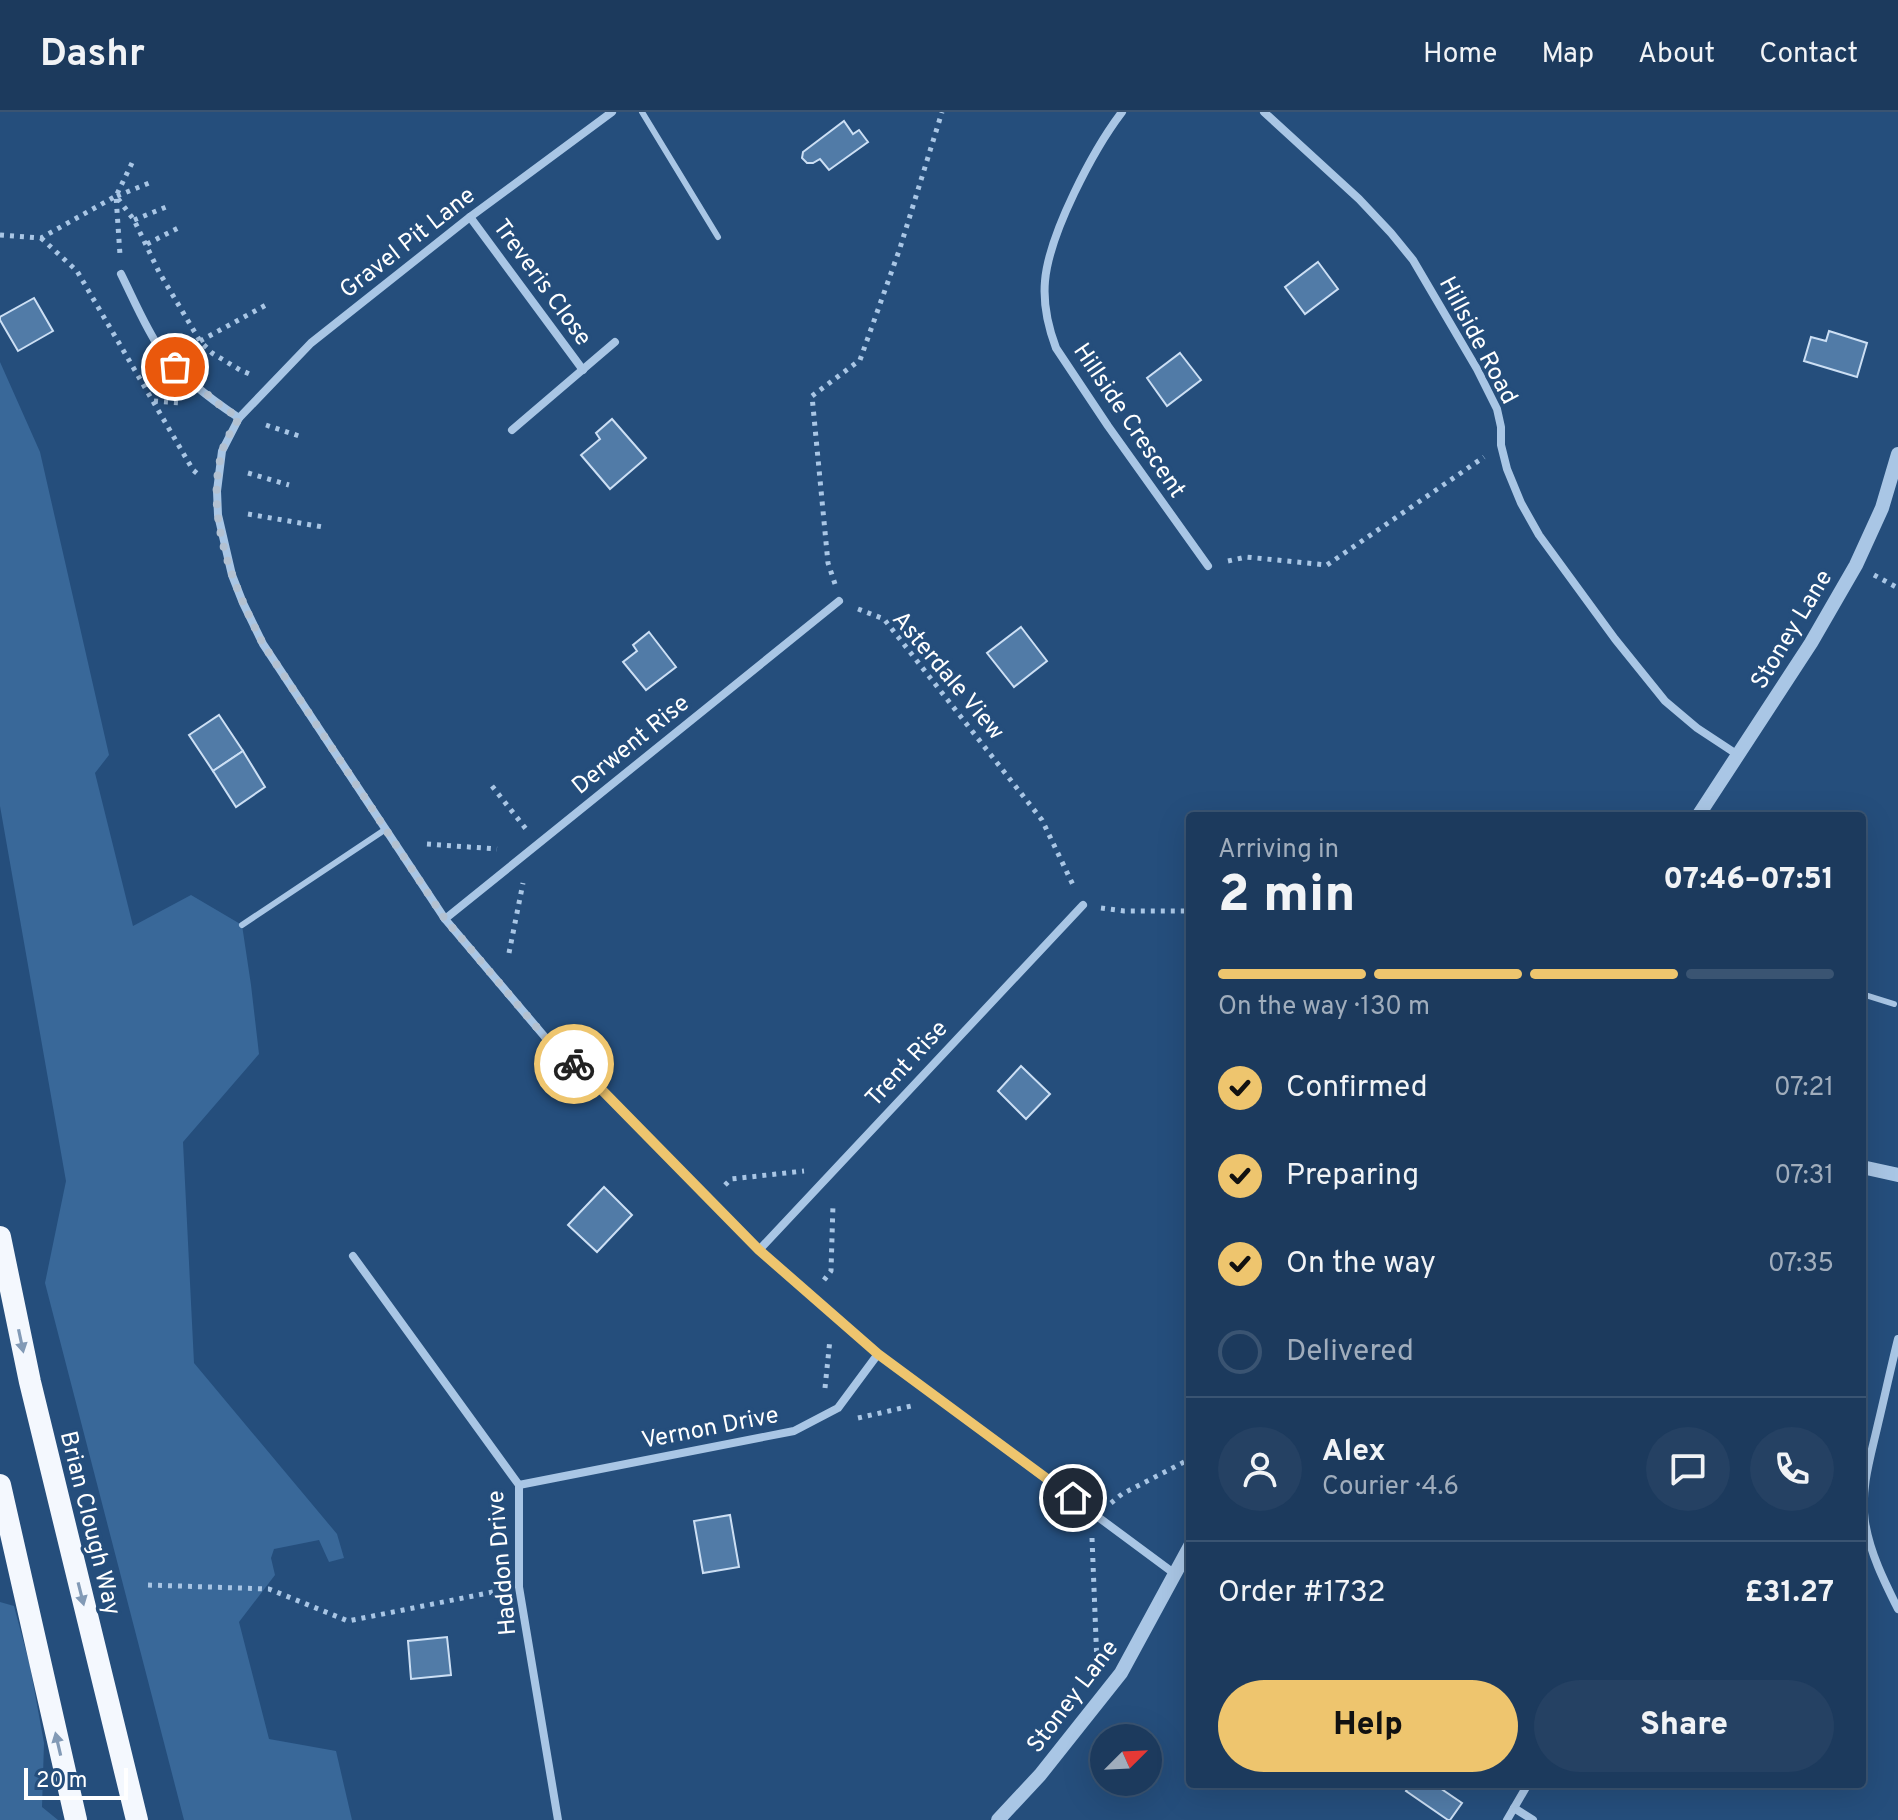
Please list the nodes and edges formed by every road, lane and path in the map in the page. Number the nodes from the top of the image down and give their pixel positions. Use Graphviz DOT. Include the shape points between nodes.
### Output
graph roads {
  1 [pos="612,112"];
  2 [pos="642,112"];
  3 [pos="942,112"];
  4 [pos="1122,112"];
  5 [pos="1264,112"];
  6 [pos="132,163"];
  7 [pos="154,181"];
  8 [pos="116,196"];
  9 [pos="166,207"];
  10 [pos="470,217"];
  11 [pos="134,220"];
  12 [pos="178,228"];
  13 [pos="0,235"];
  14 [pos="718,237"];
  15 [pos="41,238"];
  16 [pos="146,244"];
  17 [pos="121,274"];
  18 [pos="266,305"];
  19 [pos="200,341"];
  20 [pos="615,342"];
  21 [pos="583,370"];
  22 [pos="272,383"];
  23 [pos="239,418"];
  24 [pos="266,425"];
  25 [pos="512,430"];
  26 [pos="299,436"];
  27 [pos="1501,445"];
  28 [pos="1898,454"];
  29 [pos="248,473"];
  30 [pos="289,485"];
  31 [pos="217,491"];
  32 [pos="248,514"];
  33 [pos="323,527"];
  34 [pos="1208,566"];
  35 [pos="839,601"];
  36 [pos="1738,755"];
  37 [pos="492,786"];
  38 [pos="1701,812"];
  39 [pos="386,829"];
  40 [pos="538,844"];
  41 [pos="1083,905"];
  42 [pos="1186,911"];
  43 [pos="445,919"];
  44 [pos="242,925"];
  45 [pos="1866,995"];
  46 [pos="1894,1004"];
  47 [pos="1866,1168"];
  48 [pos="1898,1175"];
  49 [pos="0,1237"];
  50 [pos="759,1250"];
  51 [pos="353,1256"];
  52 [pos="1898,1339"];
  53 [pos="878,1354"];
  54 [pos="1186,1461"];
  55 [pos="1866,1484"];
  56 [pos="0,1485"];
  57 [pos="519,1485"];
  58 [pos="1096,1516"];
  59 [pos="1866,1528"];
  60 [pos="1186,1553"];
  61 [pos="1175,1574"];
  62 [pos="148,1585"];
  63 [pos="519,1587"];
  64 [pos="1898,1609"];
  65 [pos="1099,1701"];
  66 [pos="1526,1788"];
  67 [pos="1514,1808"];
  68 [pos="76,1820"];
  69 [pos="137,1820"];
  70 [pos="558,1820"];
  71 [pos="998,1820"];
  72 [pos="1507,1820"];
  73 [pos="1533,1820"];
  1 -- 10 [label="street, Gravel Pit Lane"];
  2 -- 14 [label="lane"];
  3 -- 35 [label="path" via="860,360 812,396 828,563"];
  4 -- 34 [label="street, Hillside Crescent" via="1064,216 1048,262 1045,309 1056,348"];
  5 -- 27 [label="street, Hillside Road" via="1359,199 1413,260 1497,409"];
  6 -- 8 [label="path"];
  7 -- 8 [label="path"];
  8 -- 11 [label="path"];
  8 -- 15 [label="path"];
  8 -- 17 [label="path"];
  9 -- 11 [label="path"];
  10 -- 21 [label="street, Treveris Close"];
  10 -- 22 [label="street, Gravel Pit Lane" via="311,343"];
  11 -- 16 [label="path"];
  12 -- 16 [label="path"];
  13 -- 15 [label="path"];
  15 -- 31 [label="path" via="77,271 193,470"];
  16 -- 19 [label="path"];
  17 -- 23 [label="street" via="168,359"];
  18 -- 19 [label="path"];
  19 -- 22 [label="path" via="240,370"];
  20 -- 21 [label="street, Treveris Close"];
  21 -- 25 [label="street, Treveris Close"];
  22 -- 23 [label="street, Gravel Pit Lane"];
  23 -- 31 [label="street, Gravel Pit Lane" via="222,451"];
  24 -- 26 [label="path"];
  27 -- 34 [label="path" via="1327,565 1246,557"];
  27 -- 36 [label="street, Hillside Road" via="1521,503 1539,535 1615,639 1665,701"];
  28 -- 36 [label="street, Stoney Lane" via="1882,508 1856,565"];
  29 -- 30 [label="path"];
  31 -- 39 [label="street, Gravel Pit Lane" via="232,575 256,631"];
  32 -- 33 [label="path"];
  35 -- 40 [label="street, Derwent Rise"];
  35 -- 41 [label="path, Asterdale View" via="884,619 1042,820"];
  36 -- 38 [label="street, Stoney Lane"];
  37 -- 40 [label="path"];
  39 -- 43 [label="street, Gravel Pit Lane"];
  39 -- 44 [label="lane"];
  40 -- 43 [label="street, Derwent Rise"];
  41 -- 42 [label="path"];
  41 -- 50 [label="street, Trent Rise"];
  43 -- 50 [label="street, Gravel Pit Lane" via="550,1043"];
  45 -- 46 [label="lane"];
  47 -- 48 [label="street"];
  49 -- 69 [label="highway, Brian Clough Way, one-way"];
  50 -- 53 [label="street, Gravel Pit Lane"];
  51 -- 57 [label="street, Haddon Drive"];
  52 -- 55 [label="street"];
  53 -- 57 [label="street, Vernon Drive" via="838,1408 794,1431"];
  53 -- 58 [label="street, Gravel Pit Lane"];
  54 -- 58 [label="path" via="1122,1494"];
  68 -- 56 [label="highway, one-way"];
  57 -- 63 [label="street, Haddon Drive"];
  58 -- 61 [label="street, Gravel Pit Lane"];
  58 -- 65 [label="path" via="1092,1542"];
  59 -- 64 [label="street"];
  60 -- 61 [label="street, Stoney Lane"];
  61 -- 65 [label="street, Stoney Lane" via="1121,1673"];
  62 -- 63 [label="path" via="269,1589 348,1621"];
  63 -- 70 [label="street, Haddon Drive"];
  65 -- 71 [label="street, Stoney Lane"];
  66 -- 67 [label="street"];
  67 -- 72 [label="street"];
  67 -- 73 [label="street"];
}
